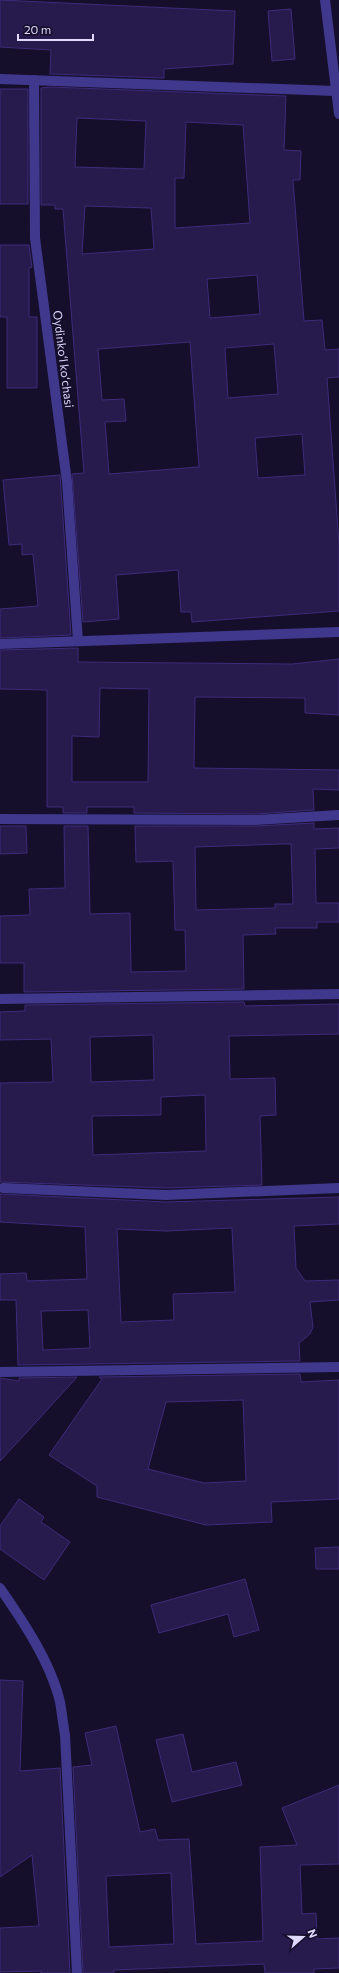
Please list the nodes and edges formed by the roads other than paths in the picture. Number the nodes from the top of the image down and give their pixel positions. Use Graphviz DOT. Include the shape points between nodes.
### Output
graph roads {
  1 [pos="325,0"];
  2 [pos="0,79"];
  3 [pos="34,80"];
  4 [pos="335,91"];
  5 [pos="339,114"];
  6 [pos="339,632"];
  7 [pos="78,641"];
  8 [pos="0,644"];
  9 [pos="339,815"];
  10 [pos="0,819"];
  11 [pos="339,994"];
  12 [pos="0,999"];
  13 [pos="3,1188"];
  14 [pos="339,1188"];
  15 [pos="339,1367"];
  16 [pos="0,1372"];
  17 [pos="0,1588"];
  18 [pos="78,1973"];
  1 -- 4 [label="street"];
  2 -- 3 [label="street"];
  3 -- 4 [label="street"];
  3 -- 7 [label="street, Oydinkoʻl koʻchasi" via="35,238 67,482"];
  4 -- 5 [label="street"];
  6 -- 7 [label="street"];
  7 -- 8 [label="street"];
  9 -- 10 [label="street" via="255,820"];
  11 -- 12 [label="street"];
  13 -- 14 [label="street" via="166,1195"];
  15 -- 16 [label="street"];
  17 -- 18 [label="street" via="17,1613 49,1672 60,1701 65,1735"];
}
